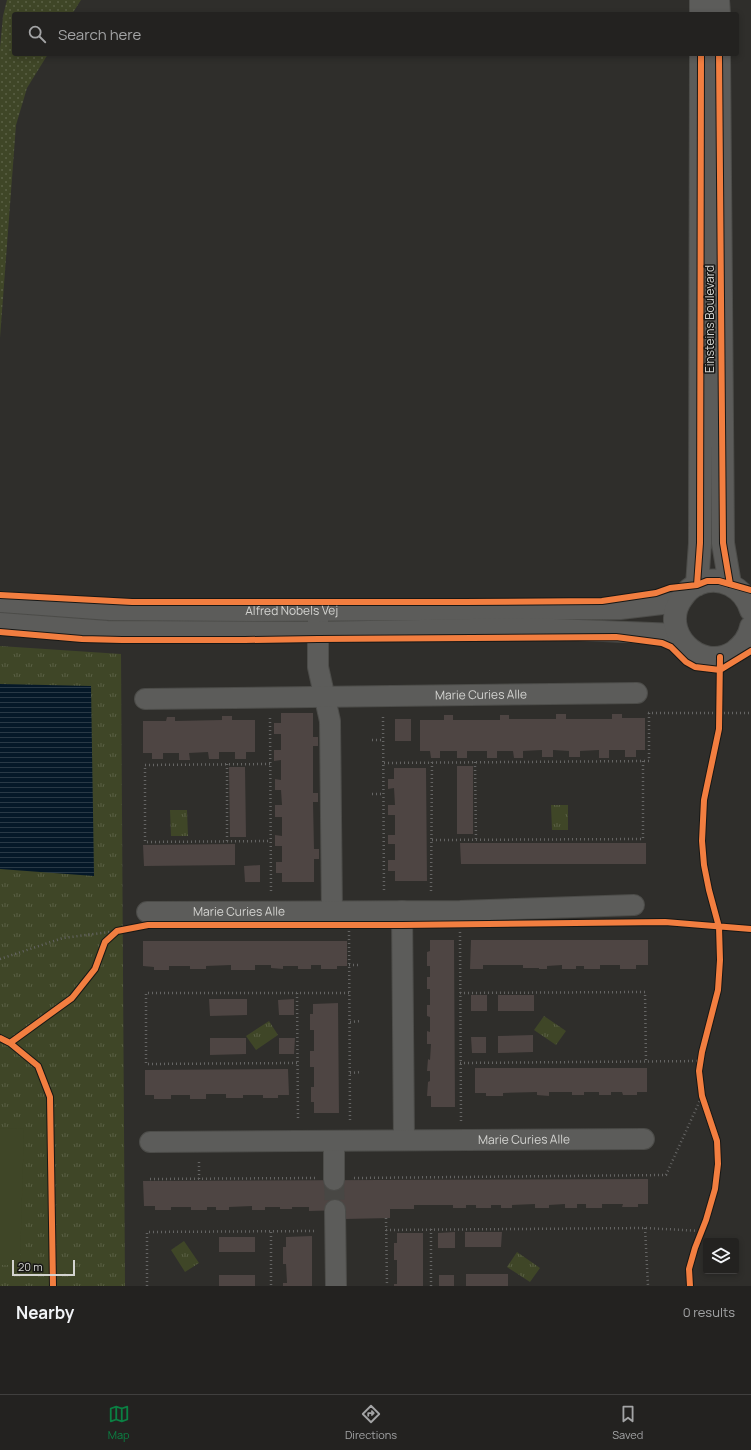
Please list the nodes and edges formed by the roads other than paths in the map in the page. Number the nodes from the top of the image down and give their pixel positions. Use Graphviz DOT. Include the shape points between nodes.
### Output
graph roads {
  1 [pos="701,0"];
  2 [pos="718,0"];
  3 [pos="701,12"];
  4 [pos="719,12"];
  5 [pos="701,56"];
  6 [pos="719,56"];
  7 [pos="697,584"];
  8 [pos="730,584"];
  9 [pos="0,602"];
  10 [pos="679,602"];
  11 [pos="750,605"];
  12 [pos="318,611"];
  13 [pos="0,623"];
  14 [pos="751,630"];
  15 [pos="318,632"];
  16 [pos="678,634"];
  17 [pos="636,693"];
  18 [pos="325,697"];
  19 [pos="145,699"];
  20 [pos="634,905"];
  21 [pos="147,912"];
  22 [pos="341,912"];
  23 [pos="393,912"];
  24 [pos="644,1139"];
  25 [pos="404,1140"];
  26 [pos="342,1141"];
  27 [pos="150,1142"];
  28 [pos="334,1179"];
  29 [pos="335,1210"];
  30 [pos="336,1286"];
  1 -- 3 [label="street"];
  2 -- 4 [label="street"];
  5 -- 7 [label="street, Einsteins Boulevard" via="700,543"];
  6 -- 8 [label="street, Einsteins Boulevard" via="723,543"];
  7 -- 8 [label="street" via="719,581"];
  7 -- 10 [label="street" via="686,592"];
  8 -- 11 [label="street" via="741,592"];
  9 -- 12 [label="street, Alfred Nobels Vej" via="110,610"];
  10 -- 12 [label="street, Alfred Nobels Vej" via="620,609"];
  10 -- 16 [label="street" via="675,619"];
  12 -- 15 [label="street"];
  13 -- 15 [label="street, Alfred Nobels Vej" via="107,631"];
  14 -- 16 [label="street" via="739,648 730,654 708,658 688,648"];
  15 -- 16 [label="street, Alfred Nobels Vej" via="529,628"];
  15 -- 18 [label="street" via="318,668"];
  17 -- 18 [label="street, Marie Curies Alle"];
  18 -- 19 [label="street, Marie Curies Alle"];
  18 -- 22 [label="street" via="330,721"];
  20 -- 23 [label="street, Marie Curies Alle"];
  21 -- 22 [label="street, Marie Curies Alle"];
  22 -- 23 [label="street, Marie Curies Alle"];
  23 -- 25 [label="street"];
  24 -- 25 [label="street, Marie Curies Alle"];
  25 -- 26 [label="street, Marie Curies Alle"];
  26 -- 27 [label="street, Marie Curies Alle"];
  26 -- 28 [label="street"];
  29 -- 30 [label="street"];
}
